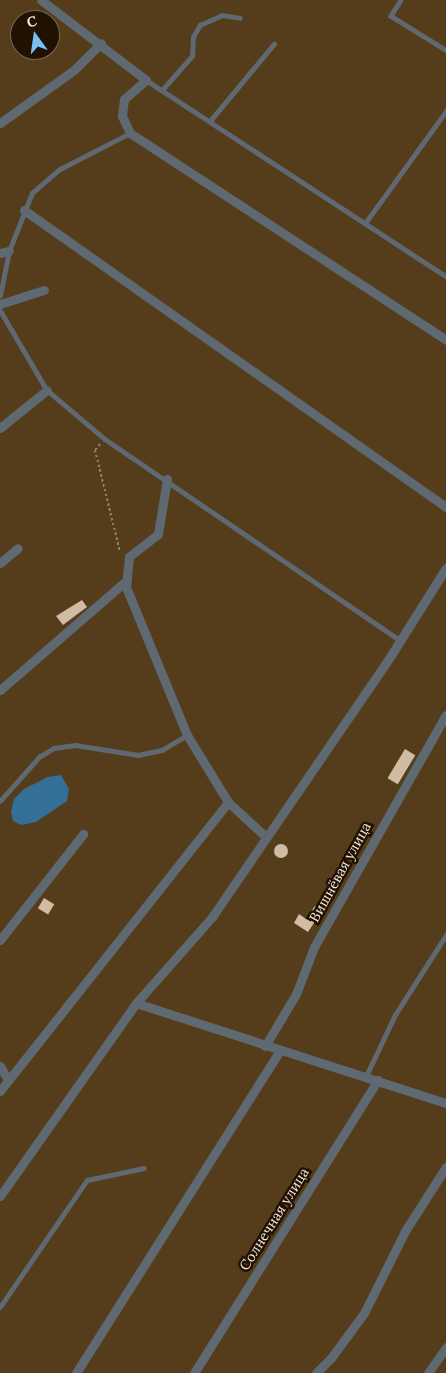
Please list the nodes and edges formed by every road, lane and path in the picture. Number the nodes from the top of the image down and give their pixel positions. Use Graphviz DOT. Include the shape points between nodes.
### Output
graph roads {
  1 [pos="41,0"];
  2 [pos="401,0"];
  3 [pos="240,18"];
  4 [pos="101,43"];
  5 [pos="274,44"];
  6 [pos="446,50"];
  7 [pos="146,80"];
  8 [pos="162,90"];
  9 [pos="446,111"];
  10 [pos="210,121"];
  11 [pos="0,123"];
  12 [pos="130,134"];
  13 [pos="24,210"];
  14 [pos="366,222"];
  15 [pos="5,252"];
  16 [pos="446,276"];
  17 [pos="44,290"];
  18 [pos="0,296"];
  19 [pos="0,304"];
  20 [pos="0,310"];
  21 [pos="446,340"];
  22 [pos="47,390"];
  23 [pos="0,428"];
  24 [pos="105,439"];
  25 [pos="167,479"];
  26 [pos="446,507"];
  27 [pos="18,548"];
  28 [pos="0,563"];
  29 [pos="128,566"];
  30 [pos="446,568"];
  31 [pos="127,580"];
  32 [pos="401,640"];
  33 [pos="0,690"];
  34 [pos="446,715"];
  35 [pos="187,736"];
  36 [pos="0,801"];
  37 [pos="228,802"];
  38 [pos="83,834"];
  39 [pos="266,837"];
  40 [pos="446,935"];
  41 [pos="0,940"];
  42 [pos="136,1004"];
  43 [pos="265,1046"];
  44 [pos="280,1050"];
  45 [pos="0,1066"];
  46 [pos="366,1076"];
  47 [pos="8,1080"];
  48 [pos="378,1080"];
  49 [pos="0,1091"];
  50 [pos="446,1103"];
  51 [pos="446,1167"];
  52 [pos="144,1168"];
  53 [pos="0,1196"];
  54 [pos="0,1307"];
  55 [pos="446,1346"];
  56 [pos="76,1373"];
  57 [pos="194,1373"];
  58 [pos="316,1373"];
  59 [pos="428,1373"];
  1 -- 4 [label="street"];
  2 -- 6 [label="lane" via="391,16"];
  3 -- 8 [label="lane" via="222,15 200,25 193,37 192,56"];
  4 -- 7 [label="street"];
  4 -- 11 [label="street" via="74,70"];
  5 -- 10 [label="lane"];
  7 -- 8 [label="lane"];
  7 -- 12 [label="street" via="124,99 122,116"];
  8 -- 10 [label="lane"];
  9 -- 14 [label="lane"];
  10 -- 14 [label="lane"];
  12 -- 13 [label="lane" via="60,169 32,193"];
  12 -- 21 [label="street"];
  13 -- 15 [label="lane"];
  13 -- 26 [label="street"];
  14 -- 16 [label="lane"];
  15 -- 18 [label="lane"];
  17 -- 19 [label="street"];
  20 -- 22 [label="lane"];
  22 -- 23 [label="street"];
  22 -- 24 [label="lane"];
  24 -- 25 [label="lane"];
  24 -- 29 [label="path" via="95,450 122,557"];
  25 -- 29 [label="street" via="158,534 129,557"];
  25 -- 32 [label="lane"];
  27 -- 28 [label="street"];
  29 -- 31 [label="street"];
  30 -- 32 [label="street"];
  31 -- 33 [label="street"];
  31 -- 35 [label="street" via="126,587"];
  32 -- 39 [label="street"];
  34 -- 43 [label="street, Вишнёвая улица" via="314,947 296,994"];
  35 -- 36 [label="lane" via="162,750 138,755 75,745 54,748 39,757"];
  35 -- 37 [label="street"];
  37 -- 39 [label="street"];
  37 -- 47 [label="street"];
  38 -- 41 [label="street"];
  39 -- 42 [label="street" via="212,917"];
  40 -- 46 [label="lane" via="395,1015"];
  42 -- 43 [label="street"];
  42 -- 53 [label="street"];
  43 -- 44 [label="street"];
  44 -- 46 [label="street"];
  44 -- 56 [label="street"];
  45 -- 47 [label="street"];
  46 -- 48 [label="street"];
  47 -- 49 [label="street"];
  48 -- 50 [label="street"];
  48 -- 57 [label="street, Солнечная улица"];
  51 -- 58 [label="street" via="405,1231 364,1313"];
  52 -- 54 [label="lane" via="87,1180"];
  55 -- 59 [label="street"];
}
